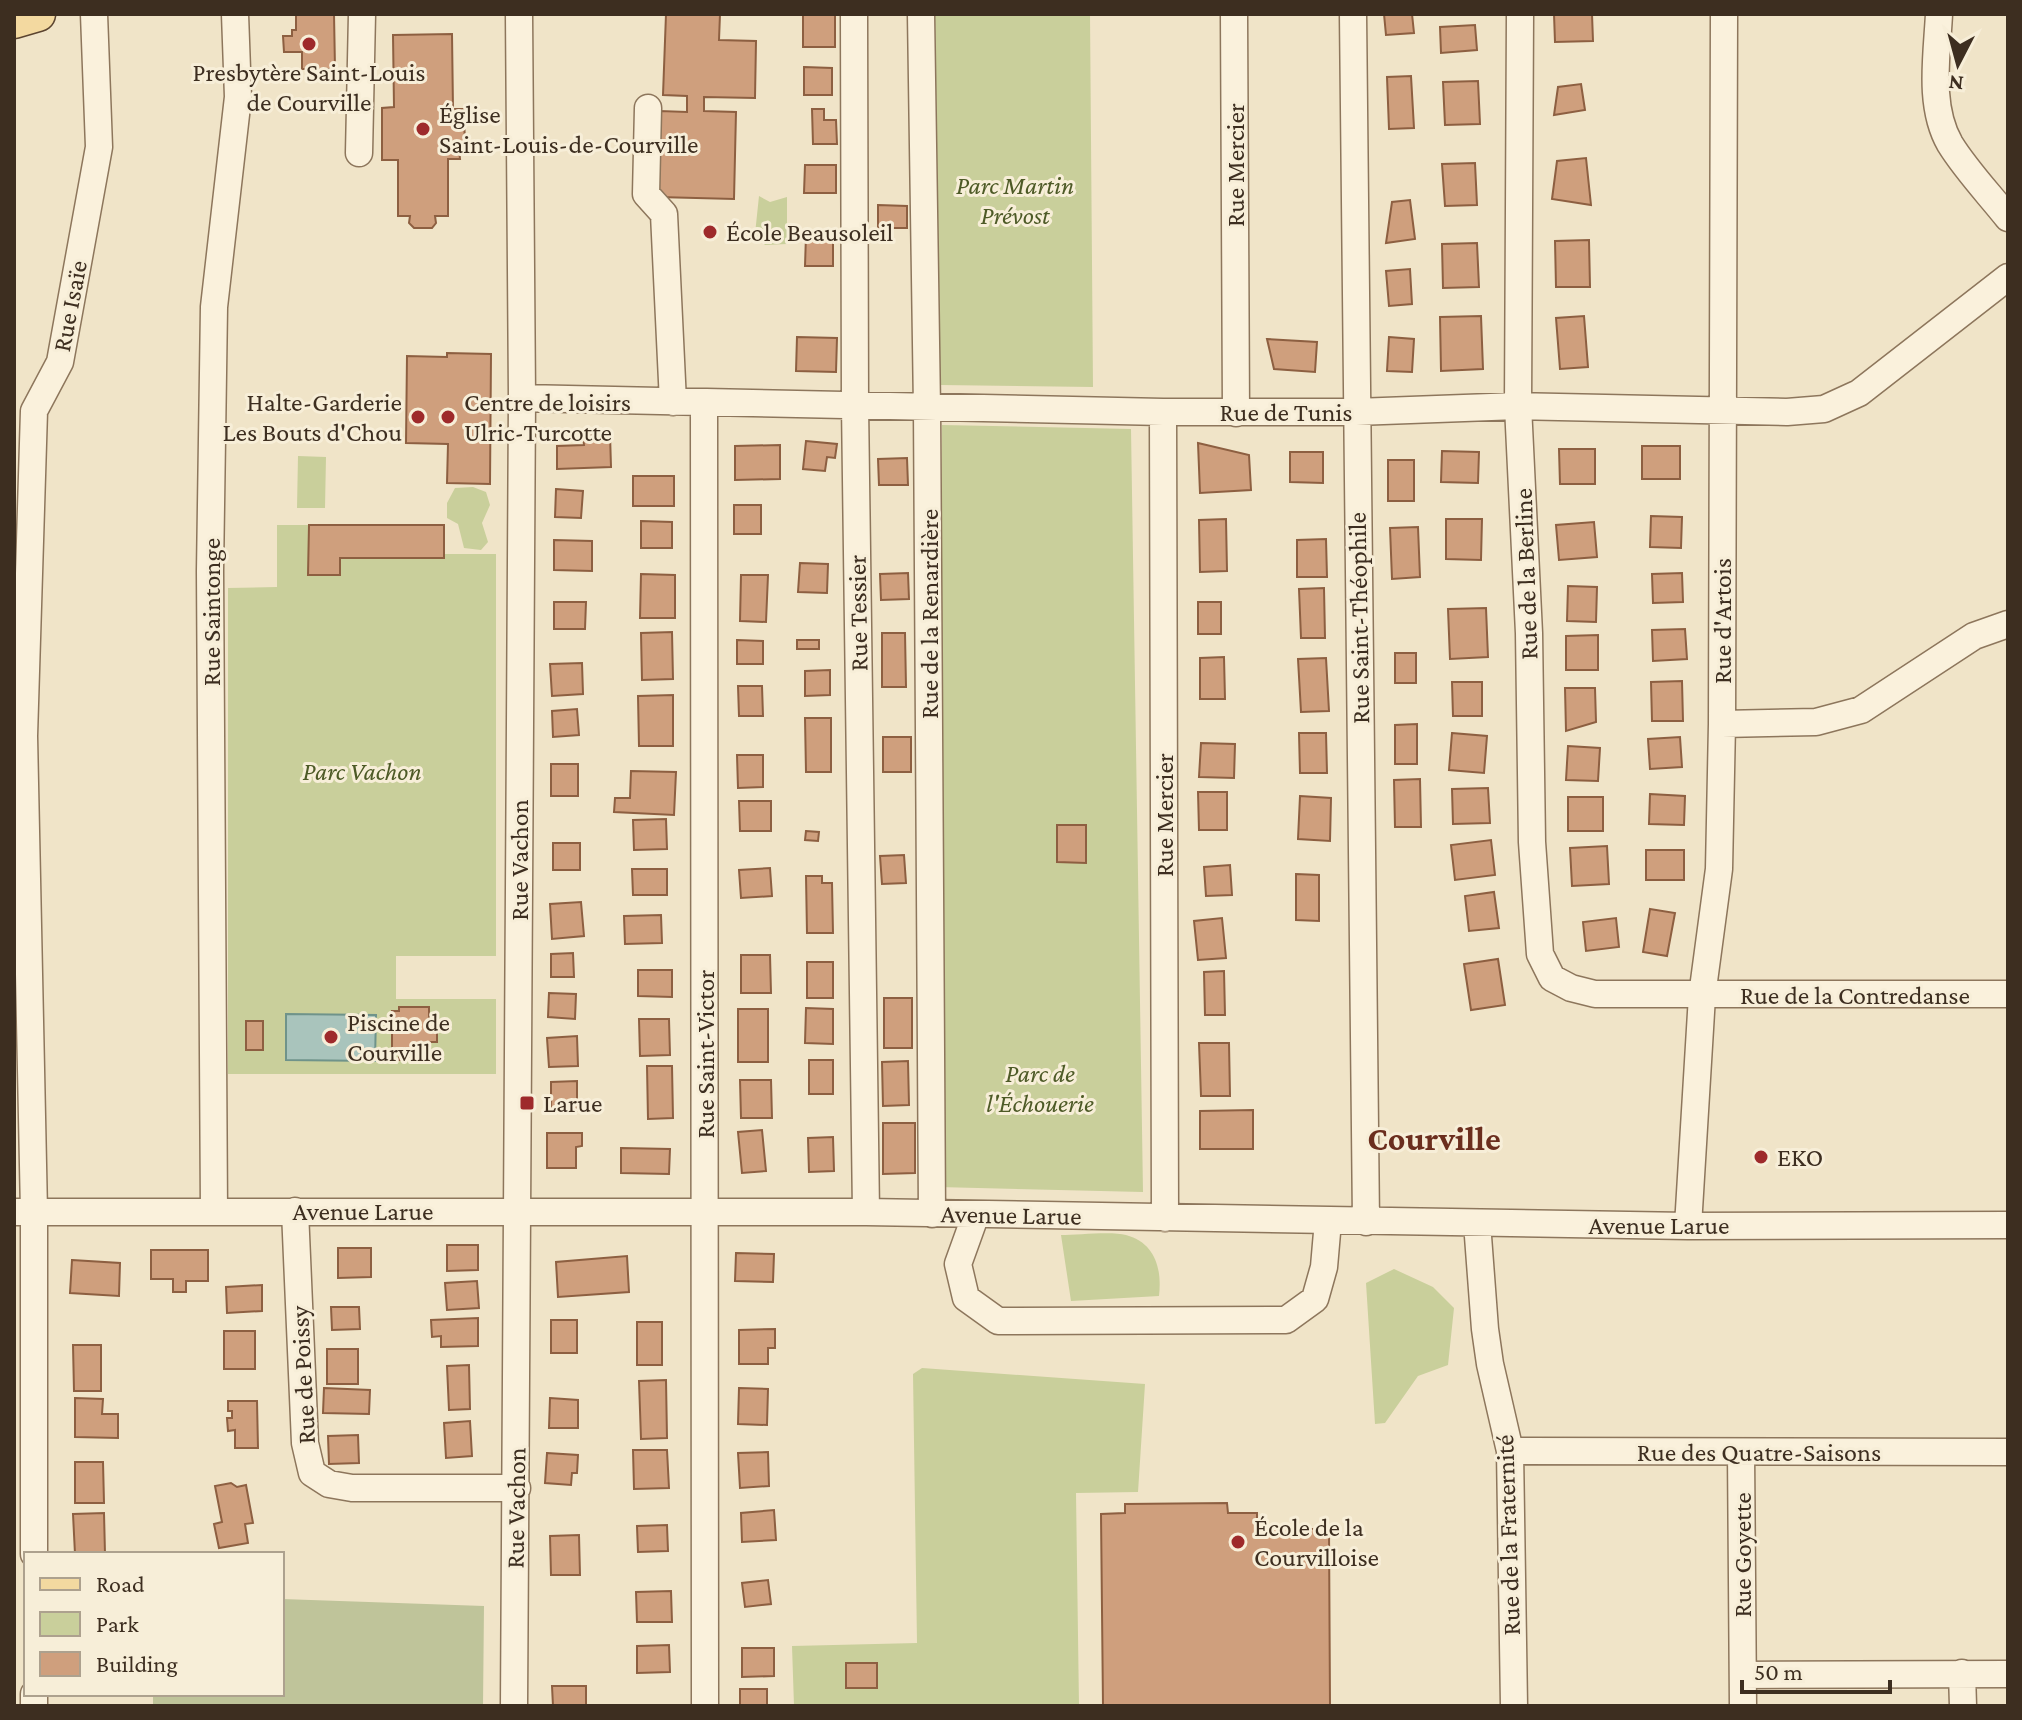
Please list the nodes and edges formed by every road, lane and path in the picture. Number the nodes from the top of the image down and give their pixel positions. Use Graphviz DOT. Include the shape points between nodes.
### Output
graph roads {
  1 [pos="38,14"];
  2 [pos="94,14"];
  3 [pos="235,14"];
  4 [pos="362,14"];
  5 [pos="519,14"];
  6 [pos="854,14"];
  7 [pos="921,14"];
  8 [pos="1234,14"];
  9 [pos="1353,14"];
  10 [pos="1520,14"];
  11 [pos="1724,14"];
  12 [pos="1939,14"];
  13 [pos="14,21"];
  14 [pos="648,108"];
  15 [pos="359,153"];
  16 [pos="2008,218"];
  17 [pos="2008,277"];
  18 [pos="522,398"];
  19 [pos="673,402"];
  20 [pos="704,402"];
  21 [pos="855,405"];
  22 [pos="1518,406"];
  23 [pos="927,408"];
  24 [pos="1723,410"];
  25 [pos="1163,412"];
  26 [pos="1356,412"];
  27 [pos="1236,413"];
  28 [pos="24,418"];
  29 [pos="2008,624"];
  30 [pos="1722,724"];
  31 [pos="2008,994"];
  32 [pos="1702,996"];
  33 [pos="517,1210"];
  34 [pos="295,1211"];
  35 [pos="24,1212"];
  36 [pos="214,1212"];
  37 [pos="705,1212"];
  38 [pos="866,1212"];
  39 [pos="932,1214"];
  40 [pos="976,1214"];
  41 [pos="1165,1218"];
  42 [pos="1328,1221"];
  43 [pos="1366,1222"];
  44 [pos="1477,1223"];
  45 [pos="2008,1225"];
  46 [pos="1688,1226"];
  47 [pos="1510,1451"];
  48 [pos="1741,1452"];
  49 [pos="2008,1452"];
  50 [pos="517,1488"];
  51 [pos="34,1552"];
  52 [pos="1962,1673"];
  53 [pos="2008,1674"];
  54 [pos="1743,1675"];
  55 [pos="514,1706"];
  56 [pos="705,1706"];
  57 [pos="1514,1706"];
  58 [pos="1743,1706"];
  59 [pos="1963,1706"];
  1 -- 13 [label="main road"];
  2 -- 28 [label="street, Rue Isaïe" via="99,147 60,362"];
  3 -- 36 [label="street, Rue Saintonge" via="238,97 214,307"];
  4 -- 15 [label="street"];
  5 -- 18 [label="street, Rue Vachon"];
  6 -- 21 [label="street, Rue Tessier"];
  7 -- 23 [label="street, Rue de la Renardière"];
  8 -- 27 [label="street, Rue Mercier"];
  9 -- 26 [label="street, Rue Saint-Théophile"];
  10 -- 22 [label="street, Rue de la Berline"];
  11 -- 24 [label="street, Rue d'Artois"];
  12 -- 16 [label="street" via="1939,115 1950,143"];
  14 -- 19 [label="street" via="646,194 664,214"];
  17 -- 24 [label="street, Rue de Tunis" via="1859,393 1824,409"];
  18 -- 19 [label="street, Rue de Tunis"];
  18 -- 33 [label="street, Rue Vachon"];
  19 -- 20 [label="street, Rue de Tunis"];
  20 -- 21 [label="street, Rue de Tunis"];
  20 -- 37 [label="street, Rue Saint-Victor"];
  21 -- 23 [label="street, Rue de Tunis"];
  21 -- 38 [label="street, Rue Tessier"];
  22 -- 24 [label="street, Rue de Tunis"];
  22 -- 26 [label="street, Rue de Tunis"];
  22 -- 32 [label="street, Rue de la Berline" via="1540,954 1552,978 1571,988 1595,994"];
  23 -- 25 [label="street, Rue de Tunis"];
  23 -- 39 [label="street, Rue de la Renardière"];
  24 -- 30 [label="street, Rue d'Artois"];
  25 -- 27 [label="street, Rue de Tunis"];
  25 -- 41 [label="street, Rue Mercier"];
  26 -- 27 [label="street, Rue de Tunis"];
  26 -- 43 [label="street, Rue Saint-Théophile"];
  28 -- 35 [label="street, Rue Isaïe"];
  29 -- 30 [label="street" via="1974,636 1861,710 1816,722"];
  30 -- 32 [label="street, Rue d'Artois" via="1719,869"];
  31 -- 32 [label="street, Rue de la Contredanse"];
  32 -- 46 [label="street, Rue d'Artois"];
  33 -- 34 [label="street, Avenue Larue"];
  33 -- 37 [label="street, Avenue Larue"];
  33 -- 50 [label="street, Rue Vachon"];
  34 -- 36 [label="street, Avenue Larue"];
  34 -- 50 [label="street, Rue de Poissy" via="305,1443 312,1473 329,1484 352,1488"];
  35 -- 36 [label="street, Avenue Larue"];
  35 -- 51 [label="street, Rue Isaïe"];
  37 -- 38 [label="street, Avenue Larue"];
  37 -- 56 [label="street, Rue Saint-Victor"];
  38 -- 39 [label="street, Avenue Larue"];
  39 -- 40 [label="street, Avenue Larue"];
  40 -- 41 [label="street, Avenue Larue"];
  40 -- 42 [label="street" via="958,1264 966,1298 998,1321 1286,1320 1315,1299"];
  41 -- 42 [label="street, Avenue Larue"];
  42 -- 43 [label="street, Avenue Larue"];
  43 -- 44 [label="street, Avenue Larue"];
  44 -- 46 [label="street, Avenue Larue"];
  44 -- 47 [label="street, Rue de la Fraternité" via="1490,1364"];
  45 -- 46 [label="street, Avenue Larue"];
  47 -- 48 [label="street, Rue des Quatre-Saisons"];
  47 -- 57 [label="street, Rue de la Fraternité"];
  48 -- 49 [label="street, Rue des Quatre-Saisons"];
  48 -- 54 [label="street, Rue Goyette"];
  50 -- 55 [label="street, Rue Vachon"];
  52 -- 53 [label="street"];
  52 -- 54 [label="street"];
  52 -- 59 [label="street"];
  54 -- 58 [label="street, Rue Goyette"];
}
